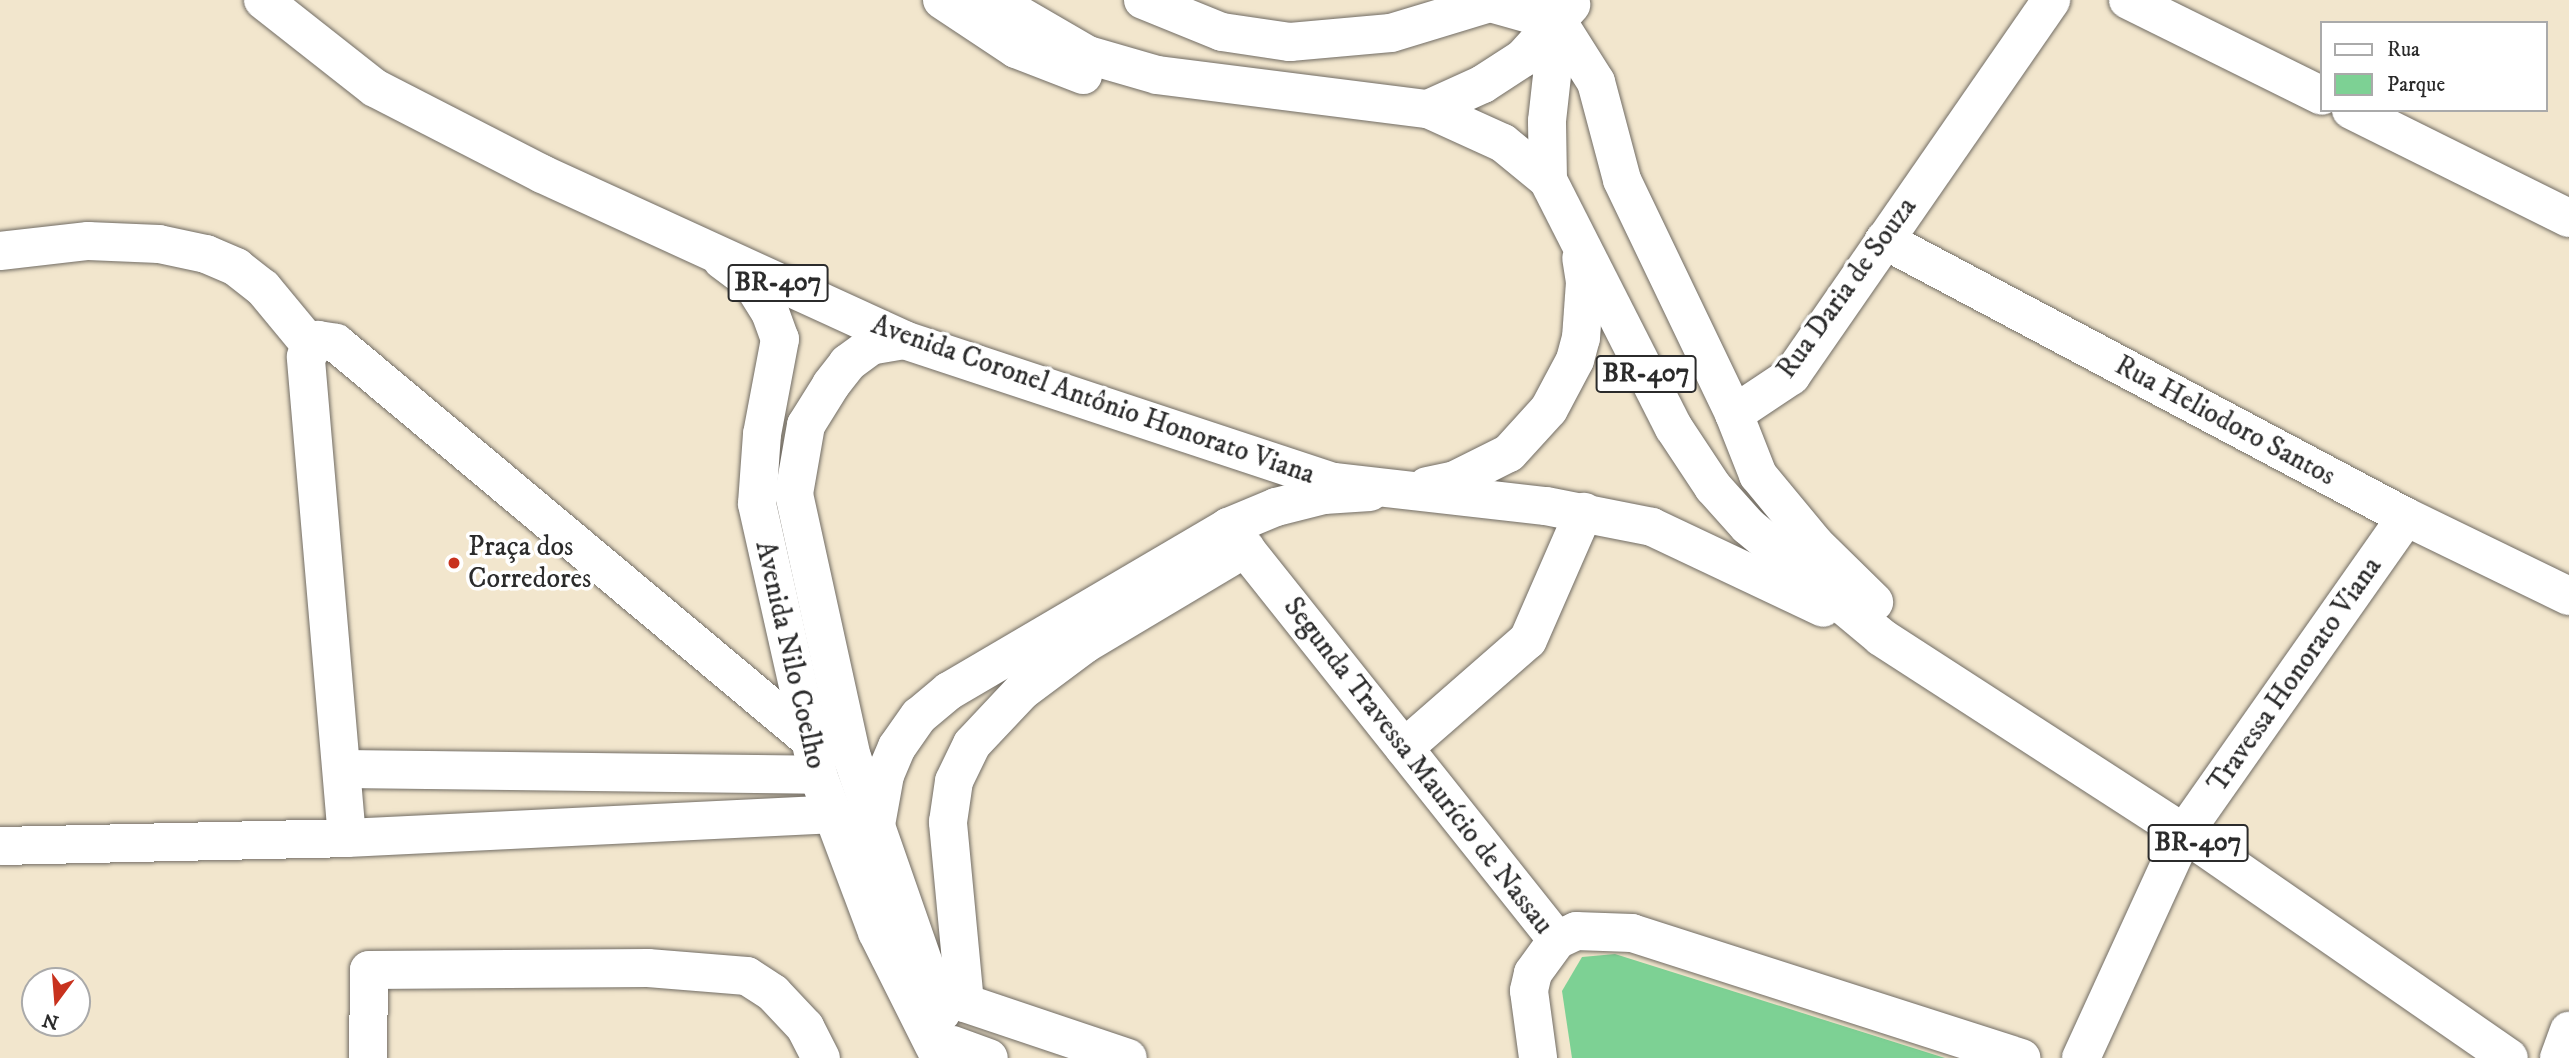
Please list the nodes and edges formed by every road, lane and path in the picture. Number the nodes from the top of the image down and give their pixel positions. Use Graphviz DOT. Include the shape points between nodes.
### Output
graph roads {
  1 [pos="263,0"];
  2 [pos="942,0"];
  3 [pos="993,0"];
  4 [pos="2051,0"];
  5 [pos="2128,0"];
  6 [pos="1147,1"];
  7 [pos="1566,11"];
  8 [pos="2320,95"];
  9 [pos="1428,108"];
  10 [pos="2355,112"];
  11 [pos="1548,180"];
  12 [pos="2569,218"];
  13 [pos="1884,240"];
  14 [pos="1579,241"];
  15 [pos="0,251"];
  16 [pos="715,254"];
  17 [pos="904,340"];
  18 [pos="311,346"];
  19 [pos="1734,414"];
  20 [pos="1405,490"];
  21 [pos="1584,512"];
  22 [pos="2406,517"];
  23 [pos="1237,538"];
  24 [pos="2569,596"];
  25 [pos="1881,637"];
  26 [pos="1953,680"];
  27 [pos="809,738"];
  28 [pos="1404,748"];
  29 [pos="345,769"];
  30 [pos="818,775"];
  31 [pos="830,814"];
  32 [pos="875,830"];
  33 [pos="2184,832"];
  34 [pos="347,838"];
  35 [pos="0,846"];
  36 [pos="1557,940"];
  37 [pos="949,998"];
  38 [pos="2569,1031"];
  39 [pos="949,1054"];
  40 [pos="368,1058"];
  41 [pos="821,1058"];
  42 [pos="989,1058"];
  43 [pos="1128,1058"];
  44 [pos="1538,1058"];
  45 [pos="2021,1058"];
  46 [pos="2081,1058"];
  47 [pos="2509,1058"];
  48 [pos="2559,1058"];
  1 -- 16 [label="main road, Avenida Coronel Antônio Honorato Viana / BR-407" via="374,88"];
  2 -- 9 [label="main road, BR-407" via="1042,62 1122,87 1252,106"];
  3 -- 9 [label="main road, BR-407" via="1088,55 1157,75"];
  4 -- 13 [label="main road, Rua Daria de Souza"];
  5 -- 8 [label="main road"];
  6 -- 7 [label="main road" via="1222,32 1290,42 1391,33 1490,3"];
  7 -- 9 [label="main road" via="1523,58 1483,84"];
  7 -- 11 [label="main road" via="1547,121"];
  7 -- 19 [label="main road" via="1596,82 1622,180"];
  9 -- 11 [label="main road, BR-407" via="1503,143"];
  10 -- 12 [label="main road"];
  11 -- 14 [label="main road, BR-407"];
  13 -- 19 [label="main road, Rua Daria de Souza" via="1791,376"];
  13 -- 22 [label="main road, Rua Heliodoro Santos"];
  14 -- 20 [label="main road" via="1585,282 1581,338 1575,360 1549,409 1509,453 1484,468 1455,480"];
  14 -- 25 [label="main road, BR-407" via="1674,428 1713,487 1748,526"];
  15 -- 18 [label="main road" via="88,241 159,244 206,254 236,267 263,288"];
  16 -- 17 [label="main road, Avenida Coronel Antônio Honorato Viana / BR-407"];
  16 -- 27 [label="main road, Avenida Nilo Coelho" via="751,282 770,312 779,339 762,434 757,504"];
  17 -- 20 [label="main road, Avenida Coronel Antônio Honorato Viana / BR-407" via="1334,482"];
  17 -- 32 [label="main road, Avenida Nilo Coelho" via="871,346 848,363 831,385 806,425 794,494 852,757"];
  18 -- 27 [label="main road" via="318,340 336,343"];
  18 -- 29 [label="main road" via="306,357"];
  19 -- 26 [label="main road" via="1758,475"];
  20 -- 21 [label="main road, BR-407"];
  20 -- 23 [label="main road, Avenida Nilo Coelho" via="1324,495 1276,507"];
  21 -- 25 [label="main road, BR-407" via="1676,536"];
  21 -- 28 [label="main road" via="1528,640"];
  22 -- 24 [label="main road, Rua Heliodoro Santos"];
  22 -- 33 [label="main road, Travessa Honorato Viana"];
  23 -- 28 [label="main road, Segunda Travessa Maurício de Nassau"];
  23 -- 32 [label="main road, Avenida Nilo Coelho" via="949,691 919,716 897,747 885,775"];
  23 -- 37 [label="main road" via="1023,691 972,744 954,781 948,822"];
  25 -- 26 [label="main road, BR-407"];
  26 -- 33 [label="main road, BR-407"];
  27 -- 30 [label="main road, Avenida Nilo Coelho"];
  28 -- 36 [label="main road, Segunda Travessa Maurício de Nassau"];
  29 -- 30 [label="main road"];
  29 -- 34 [label="main road"];
  30 -- 31 [label="main road, Avenida Nilo Coelho"];
  31 -- 34 [label="main road"];
  31 -- 39 [label="main road, Avenida Nilo Coelho" via="877,932"];
  32 -- 37 [label="main road, Avenida Nilo Coelho"];
  33 -- 46 [label="main road, Travessa Honorato Viana"];
  33 -- 47 [label="main road, BR-407"];
  34 -- 35 [label="main road"];
  36 -- 44 [label="main road, Segunda Travessa Maurício de Nassau" via="1533,973 1530,990"];
  36 -- 45 [label="main road" via="1576,931 1632,933"];
  37 -- 39 [label="main road, Avenida Nilo Coelho"];
  37 -- 43 [label="main road"];
  38 -- 48 [label="main road"];
  39 -- 42 [label="main road"];
  40 -- 41 [label="main road" via="369,970 648,968 747,976 773,993 805,1027"];
}
